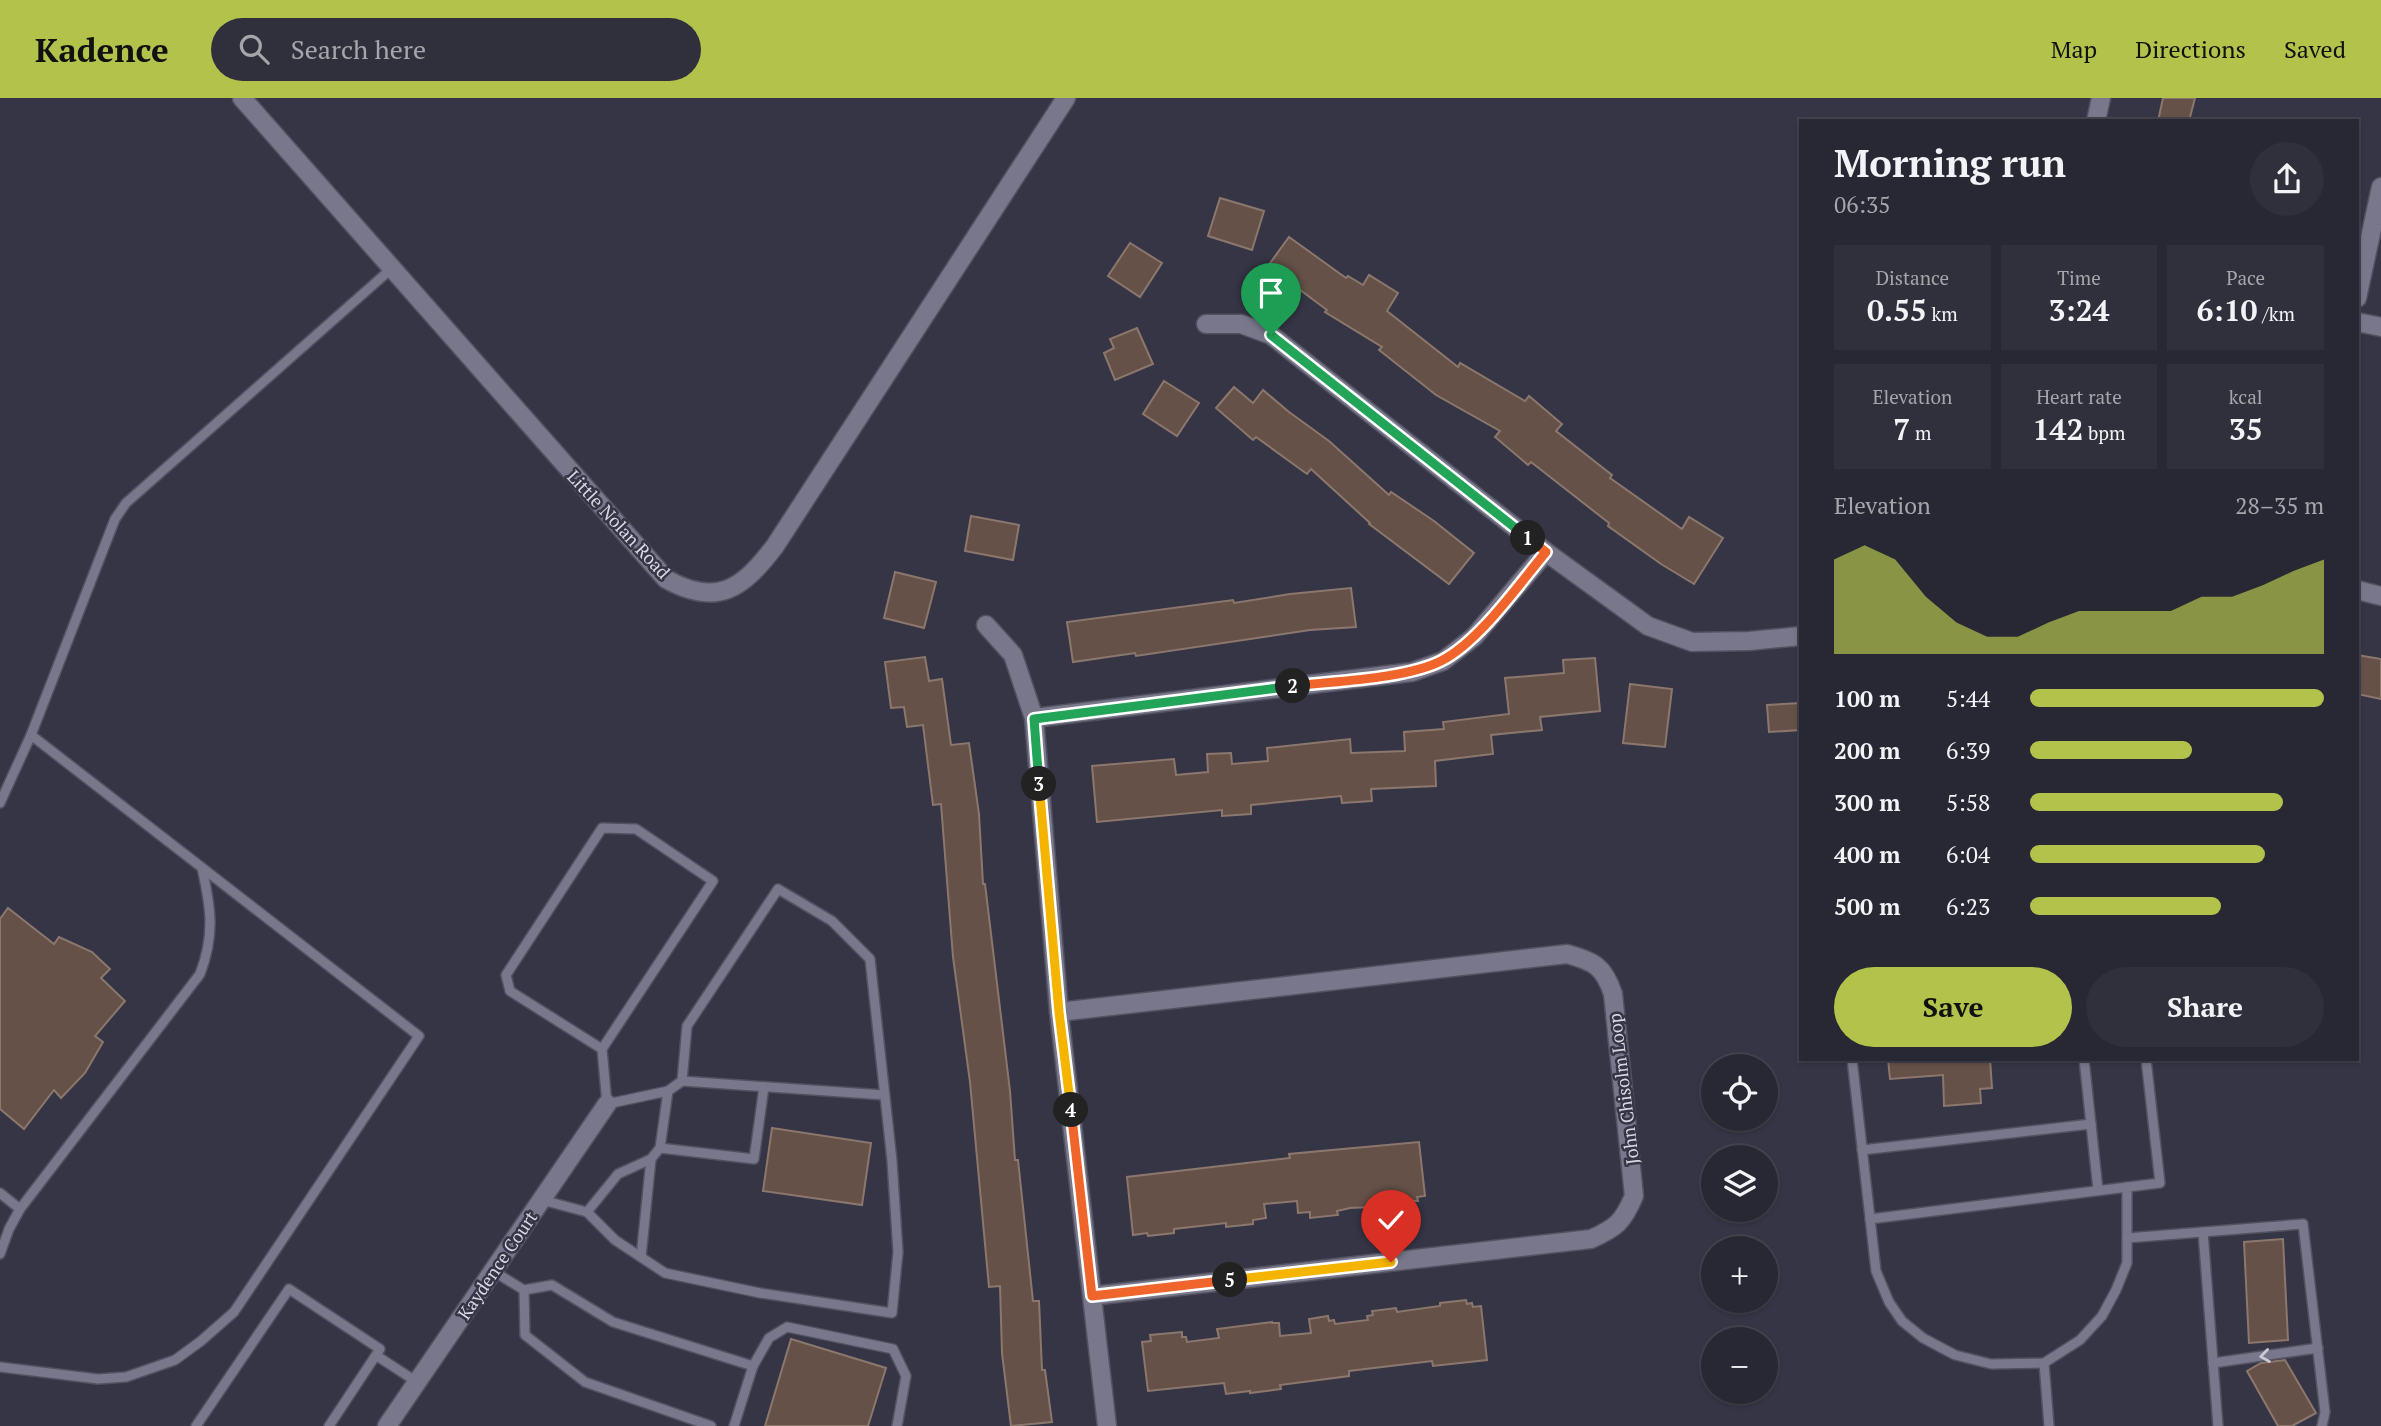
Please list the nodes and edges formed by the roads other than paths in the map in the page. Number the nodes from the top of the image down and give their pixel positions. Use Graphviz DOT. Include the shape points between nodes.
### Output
graph roads {
  1 [pos="242,98"];
  2 [pos="1066,98"];
  3 [pos="2101,98"];
  4 [pos="2096,119"];
  5 [pos="2381,187"];
  6 [pos="391,269"];
  7 [pos="2359,289"];
  8 [pos="2359,322"];
  9 [pos="1206,324"];
  10 [pos="2381,327"];
  11 [pos="1546,552"];
  12 [pos="2359,590"];
  13 [pos="2381,596"];
  14 [pos="986,625"];
  15 [pos="1799,636"];
  16 [pos="1034,719"];
  17 [pos="31,735"];
  18 [pos="0,803"];
  19 [pos="202,868"];
  20 [pos="1059,1012"];
  21 [pos="602,1049"];
  22 [pos="1852,1061"];
  23 [pos="2084,1061"];
  24 [pos="2146,1061"];
  25 [pos="682,1081"];
  26 [pos="764,1087"];
  27 [pos="668,1091"];
  28 [pos="884,1094"];
  29 [pos="607,1104"];
  30 [pos="2091,1124"];
  31 [pos="660,1148"];
  32 [pos="1863,1150"];
  33 [pos="651,1158"];
  34 [pos="2127,1187"];
  35 [pos="2098,1190"];
  36 [pos="0,1193"];
  37 [pos="542,1200"];
  38 [pos="20,1209"];
  39 [pos="587,1212"];
  40 [pos="1870,1219"];
  41 [pos="2203,1232"];
  42 [pos="2127,1238"];
  43 [pos="0,1254"];
  44 [pos="641,1257"];
  45 [pos="493,1271"];
  46 [pos="524,1290"];
  47 [pos="1092,1296"];
  48 [pos="2318,1348"];
  49 [pos="377,1356"];
  50 [pos="2044,1363"];
  51 [pos="2213,1363"];
  52 [pos="753,1366"];
  53 [pos="0,1367"];
  54 [pos="418,1382"];
  55 [pos="196,1426"];
  56 [pos="329,1426"];
  57 [pos="387,1426"];
  58 [pos="711,1426"];
  59 [pos="734,1426"];
  60 [pos="897,1426"];
  61 [pos="1107,1426"];
  62 [pos="2049,1426"];
  63 [pos="2218,1426"];
  64 [pos="2322,1426"];
  1 -- 6 [label="street, Little Nolan Road"];
  2 -- 6 [label="street, Little Nolan Road" via="775,546 738,586 717,594 689,590 666,579"];
  3 -- 4 [label="street"];
  5 -- 7 [label="street"];
  6 -- 17 [label="lane" via="126,503 115,519"];
  8 -- 10 [label="street"];
  9 -- 11 [label="street" via="1241,324 1271,335"];
  11 -- 15 [label="street" via="1648,626 1692,642"];
  11 -- 16 [label="street" via="1474,637 1443,661 1412,672"];
  12 -- 13 [label="street"];
  14 -- 16 [label="street" via="1013,655"];
  16 -- 20 [label="street"];
  17 -- 18 [label="lane"];
  17 -- 19 [label="lane"];
  19 -- 38 [label="lane" via="212,920 200,974"];
  19 -- 53 [label="lane" via="419,1036 234,1312 201,1341 175,1360 126,1377 98,1379"];
  20 -- 47 [label="street"];
  20 -- 47 [label="street, John Chisolm Loop" via="1567,954 1592,961 1608,978 1613,994 1634,1196 1620,1222 1609,1231 1577,1240"];
  21 -- 21 [label="lane" via="510,991 506,975 602,828 636,829 713,881"];
  21 -- 29 [label="lane"];
  22 -- 32 [label="lane"];
  23 -- 30 [label="lane"];
  24 -- 34 [label="lane" via="2160,1183"];
  25 -- 26 [label="lane"];
  25 -- 27 [label="lane"];
  25 -- 28 [label="lane" via="687,1026 778,889 832,921 870,959"];
  26 -- 28 [label="lane"];
  26 -- 31 [label="lane" via="754,1160"];
  27 -- 29 [label="lane"];
  27 -- 31 [label="lane"];
  28 -- 44 [label="lane" via="898,1252 892,1313 665,1273"];
  29 -- 37 [label="street, Kaydence Court"];
  30 -- 32 [label="lane"];
  30 -- 35 [label="lane"];
  31 -- 33 [label="lane"];
  32 -- 40 [label="lane"];
  33 -- 39 [label="lane" via="618,1174"];
  33 -- 44 [label="lane"];
  34 -- 35 [label="lane"];
  34 -- 42 [label="lane"];
  35 -- 40 [label="lane"];
  36 -- 38 [label="lane"];
  37 -- 39 [label="lane"];
  37 -- 45 [label="street, Kaydence Court"];
  38 -- 43 [label="lane"];
  39 -- 44 [label="lane" via="615,1240"];
  40 -- 50 [label="lane" via="1876,1271 1902,1321 1955,1355 1991,1364"];
  41 -- 42 [label="lane"];
  41 -- 48 [label="lane" via="2303,1224"];
  41 -- 51 [label="lane"];
  42 -- 50 [label="lane" via="2127,1262 2102,1316 2080,1340"];
  45 -- 46 [label="lane"];
  45 -- 54 [label="street, Kaydence Court"];
  46 -- 52 [label="lane" via="552,1285 613,1322"];
  46 -- 58 [label="lane" via="525,1335 585,1382"];
  47 -- 61 [label="street"];
  48 -- 51 [label="lane, one-way"];
  48 -- 64 [label="lane" via="2325,1412"];
  49 -- 54 [label="lane"];
  49 -- 55 [label="lane" via="380,1349 289,1289"];
  49 -- 56 [label="lane"];
  50 -- 62 [label="lane"];
  51 -- 63 [label="lane"];
  52 -- 59 [label="lane"];
  52 -- 60 [label="lane" via="769,1338 787,1327 893,1349 906,1376"];
  54 -- 57 [label="street, Kaydence Court"];
}
